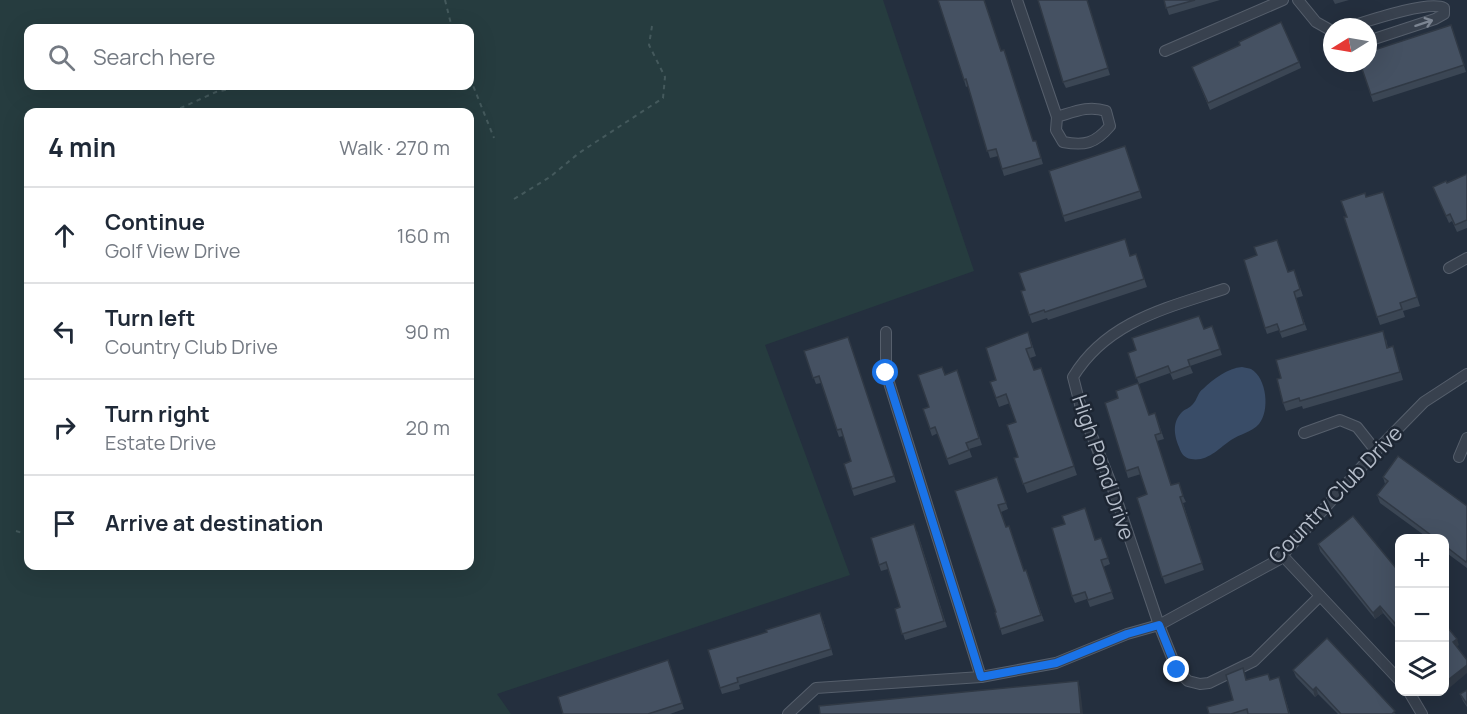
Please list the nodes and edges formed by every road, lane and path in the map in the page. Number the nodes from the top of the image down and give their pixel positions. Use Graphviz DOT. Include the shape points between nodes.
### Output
graph roads {
  1 [pos="445,0"];
  2 [pos="1017,0"];
  3 [pos="1283,0"];
  4 [pos="1298,0"];
  5 [pos="1377,18"];
  6 [pos="451,24"];
  7 [pos="652,26"];
  8 [pos="1323,26"];
  9 [pos="1377,38"];
  10 [pos="1166,51"];
  11 [pos="474,88"];
  12 [pos="225,90"];
  13 [pos="181,108"];
  14 [pos="1056,117"];
  15 [pos="494,138"];
  16 [pos="514,199"];
  17 [pos="1467,258"];
  18 [pos="1449,268"];
  19 [pos="1224,289"];
  20 [pos="886,332"];
  21 [pos="1467,374"];
  22 [pos="1304,433"];
  23 [pos="1467,438"];
  24 [pos="1376,451"];
  25 [pos="1459,457"];
  26 [pos="16,531"];
  27 [pos="24,534"];
  28 [pos="1282,555"];
  29 [pos="1320,596"];
  30 [pos="1159,625"];
  31 [pos="1395,676"];
  32 [pos="981,677"];
  33 [pos="1411,696"];
  34 [pos="788,714"];
  35 [pos="1422,714"];
  1 -- 6 [label="path"];
  2 -- 14 [label="street"];
  3 -- 10 [label="street"];
  4 -- 8 [label="street"];
  9 -- 5 [label="street, one-way" via="1442,16 1445,11 1436,4 1418,5"];
  7 -- 16 [label="path" via="649,45 665,77 663,98"];
  11 -- 15 [label="path"];
  12 -- 13 [label="path"];
  14 -- 14 [label="street" via="1056,130 1063,142 1080,145 1101,137 1110,126 1106,111 1097,108"];
  17 -- 18 [label="street"];
  19 -- 30 [label="street, High Pond Drive" via="1146,315 1114,332 1084,359 1073,377"];
  20 -- 32 [label="street" via="886,373"];
  21 -- 24 [label="street, Country Club Drive" via="1424,402"];
  22 -- 24 [label="street" via="1340,420 1357,427"];
  23 -- 25 [label="street"];
  24 -- 28 [label="street, Country Club Drive"];
  26 -- 27 [label="path"];
  28 -- 29 [label="street"];
  28 -- 30 [label="street, Country Club Drive"];
  29 -- 30 [label="street" via="1254,661 1209,683 1188,681 1177,670"];
  29 -- 31 [label="street"];
  30 -- 32 [label="street, Country Club Drive" via="1056,663"];
  32 -- 34 [label="street, Country Club Drive" via="816,688"];
  33 -- 35 [label="street"];
}
